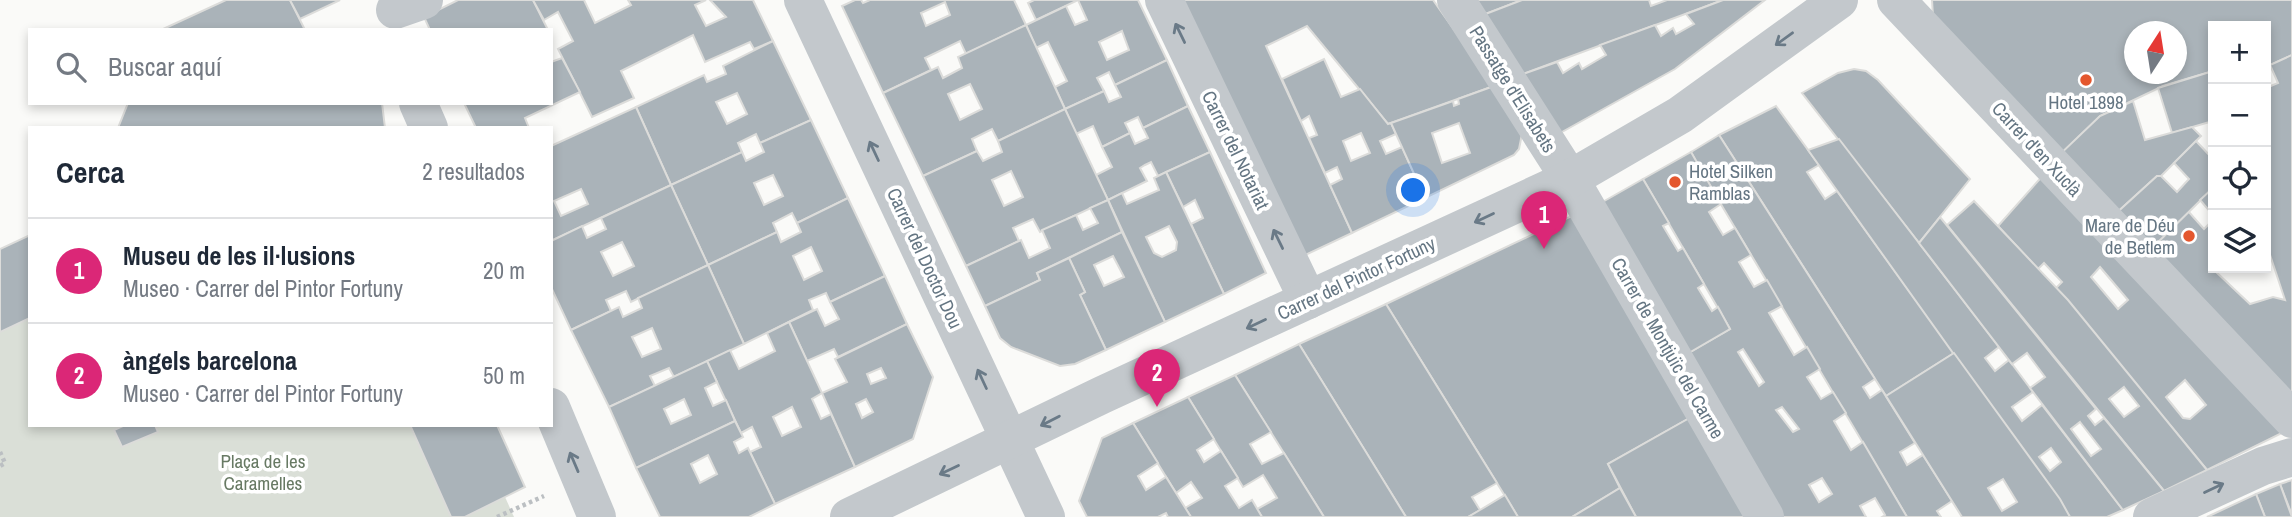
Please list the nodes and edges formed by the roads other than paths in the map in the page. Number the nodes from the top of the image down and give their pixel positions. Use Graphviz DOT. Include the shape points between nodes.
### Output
graph roads {
  1 [pos="803,0"];
  2 [pos="1164,0"];
  3 [pos="1456,0"];
  4 [pos="1839,0"];
  5 [pos="1896,0"];
  6 [pos="419,105"];
  7 [pos="428,126"];
  8 [pos="1570,178"];
  9 [pos="1308,300"];
  10 [pos="553,412"];
  11 [pos="2292,419"];
  12 [pos="1011,441"];
  13 [pos="2292,457"];
  14 [pos="597,517"];
  15 [pos="849,517"];
  16 [pos="1046,517"];
  17 [pos="1765,517"];
  18 [pos="2152,517"];
  12 -- 1 [label="street, Carrer del Doctor Dou, one-way"];
  9 -- 2 [label="street, Carrer del Notariat, one-way"];
  3 -- 8 [label="street, Passatge d'Elisabets"];
  4 -- 8 [label="street, Carrer del Pintor Fortuny, one-way" via="1680,116"];
  5 -- 11 [label="street, Carrer d'en Xuclà"];
  6 -- 7 [label="street"];
  8 -- 9 [label="street, Carrer del Pintor Fortuny, one-way"];
  8 -- 17 [label="street, Carrer de Montjuïc del Carme"];
  9 -- 12 [label="street, Carrer del Pintor Fortuny, one-way"];
  14 -- 10 [label="street, one-way"];
  12 -- 15 [label="street, Carrer del Pintor Fortuny, one-way"];
  12 -- 16 [label="street, Carrer del Doctor Dou"];
  18 -- 13 [label="street, one-way"];
}
